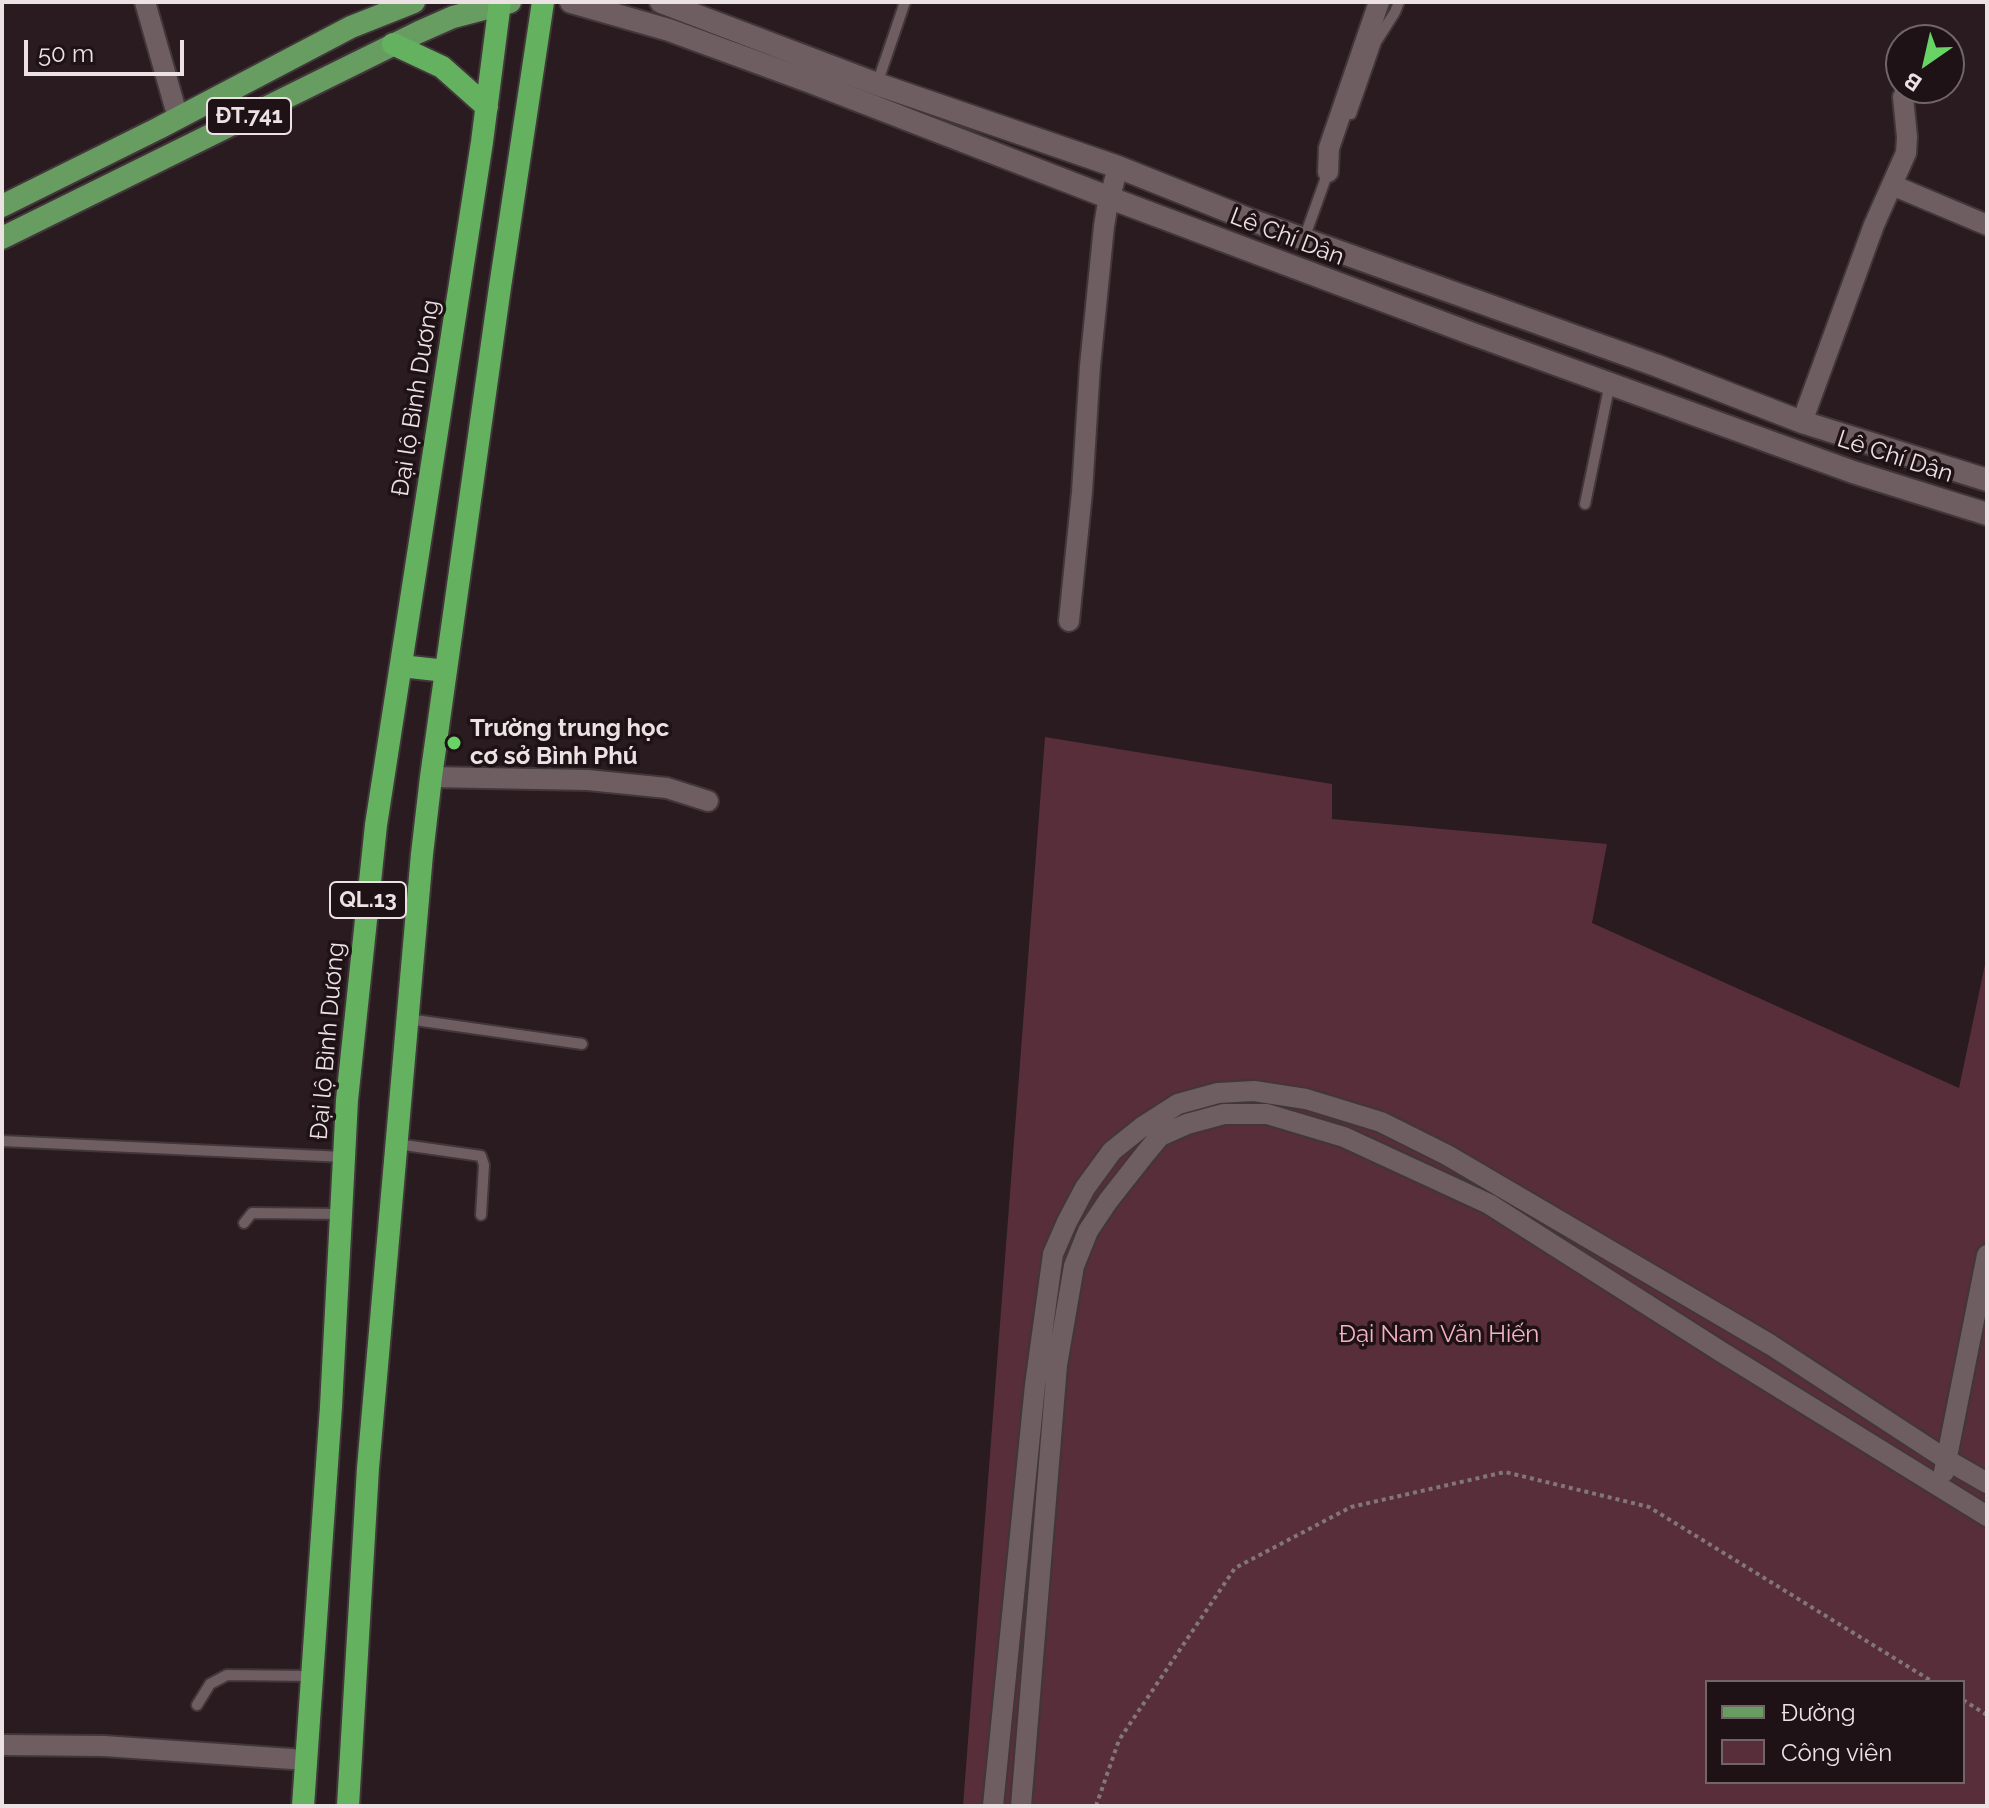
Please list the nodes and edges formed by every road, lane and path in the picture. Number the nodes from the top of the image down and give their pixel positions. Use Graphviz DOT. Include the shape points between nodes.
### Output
graph roads {
  1 [pos="145,2"];
  2 [pos="414,2"];
  3 [pos="543,2"];
  4 [pos="571,2"];
  5 [pos="905,2"];
  6 [pos="1379,2"];
  7 [pos="1399,2"];
  8 [pos="503,3"];
  9 [pos="673,4"];
  10 [pos="393,44"];
  11 [pos="877,84"];
  12 [pos="1904,104"];
  13 [pos="487,107"];
  14 [pos="178,118"];
  15 [pos="1118,167"];
  16 [pos="1328,172"];
  17 [pos="1892,185"];
  18 [pos="1109,198"];
  19 [pos="2,206"];
  20 [pos="1987,225"];
  21 [pos="2,238"];
  22 [pos="1304,239"];
  23 [pos="1610,383"];
  24 [pos="1802,422"];
  25 [pos="1987,480"];
  26 [pos="1585,504"];
  27 [pos="1987,514"];
  28 [pos="1069,621"];
  29 [pos="401,666"];
  30 [pos="446,671"];
  31 [pos="431,777"];
  32 [pos="708,801"];
  33 [pos="408,1019"];
  34 [pos="582,1044"];
  35 [pos="2,1141"];
  36 [pos="397,1144"];
  37 [pos="344,1157"];
  38 [pos="341,1214"];
  39 [pos="481,1215"];
  40 [pos="244,1223"];
  41 [pos="1987,1255"];
  42 [pos="1947,1460"];
  43 [pos="1986,1480"];
  44 [pos="1941,1487"];
  45 [pos="1983,1513"];
  46 [pos="312,1676"];
  47 [pos="1930,1680"];
  48 [pos="1965,1701"];
  49 [pos="197,1705"];
  50 [pos="1987,1715"];
  51 [pos="2,1745"];
  52 [pos="306,1760"];
  53 [pos="303,1806"];
  54 [pos="348,1806"];
  55 [pos="993,1806"];
  56 [pos="1021,1806"];
  57 [pos="1096,1806"];
  1 -- 14 [label="street"];
  2 -- 14 [label="main road, ĐT.741" via="351,27"];
  3 -- 30 [label="highway, QL.13"];
  4 -- 18 [label="main road, Lê Chí Dân" via="669,30"];
  5 -- 11 [label="lane"];
  6 -- 16 [label="street" via="1329,148"];
  7 -- 16 [label="lane" via="1376,42"];
  8 -- 10 [label="main road, ĐT.741" via="453,17"];
  8 -- 13 [label="highway, Đại lộ Bình Dương / QL.13"];
  9 -- 11 [label="main road, Lê Chí Dân"];
  10 -- 13 [label="highway" via="442,67"];
  10 -- 21 [label="main road, ĐT.741"];
  11 -- 15 [label="main road, Lê Chí Dân"];
  12 -- 17 [label="street" via="1906,153"];
  13 -- 29 [label="highway, Đại lộ Bình Dương / QL.13"];
  14 -- 19 [label="main road, ĐT.741"];
  15 -- 18 [label="street"];
  15 -- 22 [label="main road, Lê Chí Dân"];
  16 -- 22 [label="lane"];
  17 -- 20 [label="street"];
  17 -- 24 [label="street"];
  18 -- 23 [label="main road, Lê Chí Dân"];
  18 -- 28 [label="street"];
  22 -- 24 [label="main road, Lê Chí Dân"];
  23 -- 26 [label="lane"];
  23 -- 27 [label="main road, Lê Chí Dân" via="1853,472"];
  24 -- 25 [label="main road, Lê Chí Dân"];
  29 -- 30 [label="highway"];
  29 -- 37 [label="highway, Đại lộ Bình Dương / QL.13" via="376,825"];
  30 -- 31 [label="highway, QL.13"];
  31 -- 32 [label="street" via="588,780 667,788"];
  31 -- 33 [label="highway, QL.13"];
  33 -- 34 [label="lane"];
  33 -- 36 [label="highway, QL.13"];
  35 -- 37 [label="lane"];
  36 -- 39 [label="lane" via="481,1156"];
  36 -- 54 [label="highway, QL.13" via="368,1468"];
  37 -- 38 [label="highway, Đại lộ Bình Dương / QL.13"];
  38 -- 40 [label="lane" via="252,1213"];
  38 -- 46 [label="highway, Đại lộ Bình Dương / QL.13"];
  41 -- 42 [label="street"];
  42 -- 43 [label="street"];
  42 -- 44 [label="street"];
  42 -- 55 [label="street" via="1771,1345 1447,1155 1381,1122 1306,1099 1254,1091 1218,1093 1178,1104 1112,1151 1085,1188 1053,1254 1033,1400"];
  43 -- 45 [label="street"];
  44 -- 45 [label="street"];
  44 -- 56 [label="street" via="1489,1204 1344,1137 1267,1114 1224,1114 1187,1124 1160,1136 1117,1189 1088,1231 1074,1266 1057,1365"];
  46 -- 49 [label="lane" via="227,1675 210,1684"];
  46 -- 52 [label="highway, Đại lộ Bình Dương / QL.13"];
  47 -- 57 [label="path" via="1649,1507 1505,1472 1351,1507 1235,1568 1119,1740"];
  48 -- 50 [label="path"];
  51 -- 52 [label="street" via="104,1746"];
  52 -- 53 [label="highway, Đại lộ Bình Dương / QL.13"];
}
